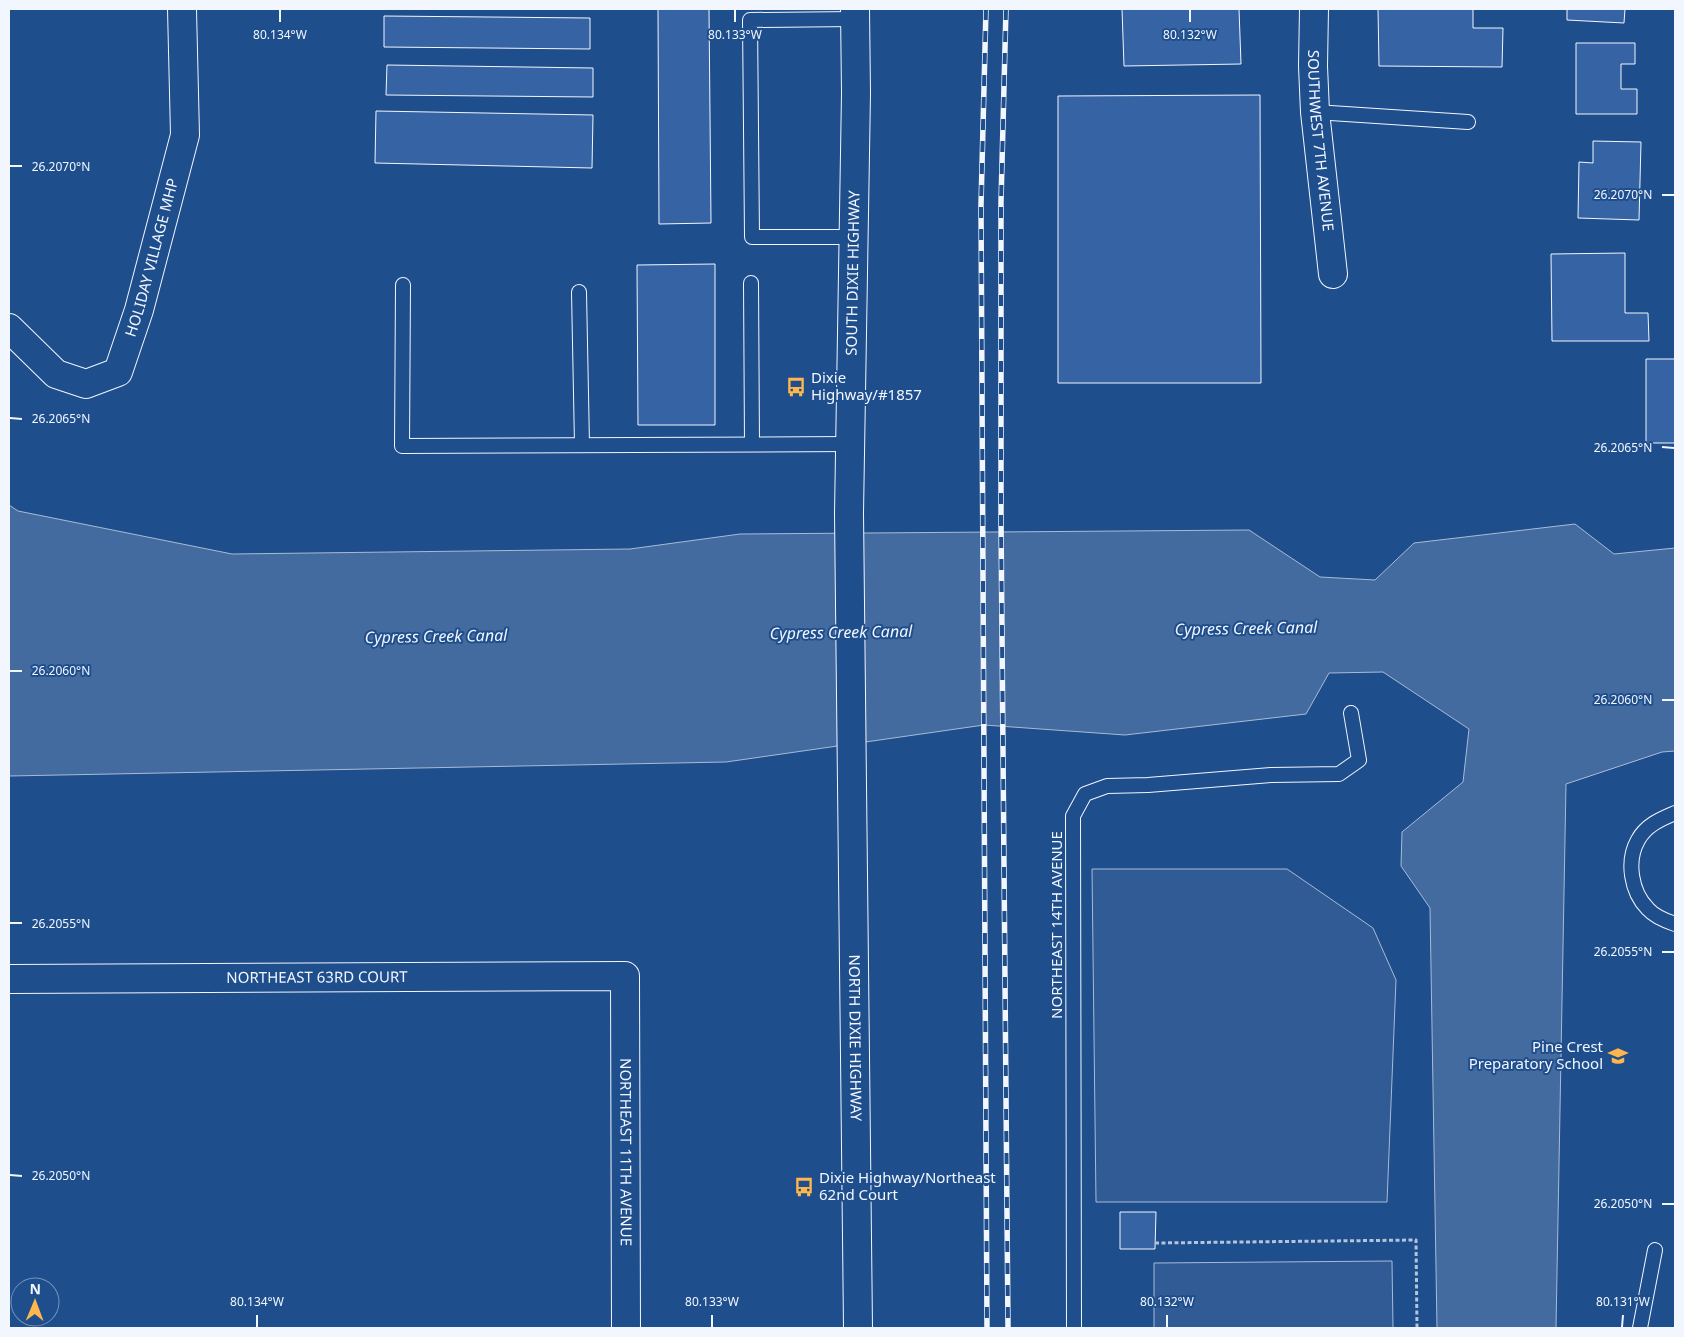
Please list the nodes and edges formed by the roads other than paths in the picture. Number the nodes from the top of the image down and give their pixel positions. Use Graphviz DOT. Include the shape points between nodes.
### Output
graph roads {
  1 [pos="182,9"];
  2 [pos="1314,9"];
  3 [pos="855,14"];
  4 [pos="1315,112"];
  5 [pos="1468,122"];
  6 [pos="854,237"];
  7 [pos="1333,274"];
  8 [pos="751,283"];
  9 [pos="403,285"];
  10 [pos="579,292"];
  11 [pos="9,328"];
  12 [pos="752,444"];
  13 [pos="850,444"];
  14 [pos="582,445"];
  15 [pos="1351,713"];
  16 [pos="851,747"];
  17 [pos="1675,813"];
  18 [pos="1675,924"];
  19 [pos="625,976"];
  20 [pos="9,979"];
  21 [pos="1655,1250"];
  22 [pos="626,1328"];
  23 [pos="858,1328"];
  24 [pos="1074,1328"];
  25 [pos="1640,1328"];
  1 -- 11 [label="street, HOLIDAY VILLAGE MHP" via="185,136 139,310 118,372 86,384 56,374"];
  2 -- 4 [label="street, SOUTHWEST 7TH AVENUE"];
  3 -- 6 [label="street, SOUTH DIXIE HIGHWAY"];
  3 -- 6 [label="lane" via="750,20 752,237"];
  4 -- 5 [label="lane"];
  4 -- 7 [label="street, SOUTHWEST 7TH AVENUE"];
  6 -- 13 [label="street, SOUTH DIXIE HIGHWAY"];
  8 -- 12 [label="lane"];
  9 -- 14 [label="lane" via="402,446"];
  10 -- 14 [label="lane"];
  12 -- 13 [label="lane"];
  12 -- 14 [label="lane"];
  13 -- 16 [label="street, SOUTH DIXIE HIGHWAY"];
  15 -- 24 [label="lane, NORTHEAST 14TH AVENUE" via="1359,760 1339,774 1271,774 1148,786 1106,786 1084,794 1073,816"];
  16 -- 23 [label="street, NORTH DIXIE HIGHWAY"];
  17 -- 18 [label="lane" via="1655,821 1638,839 1631,864 1634,888 1648,909"];
  19 -- 20 [label="street, NORTHEAST 63RD COURT"];
  19 -- 22 [label="street, NORTHEAST 11TH AVENUE"];
  21 -- 25 [label="lane"];
}
